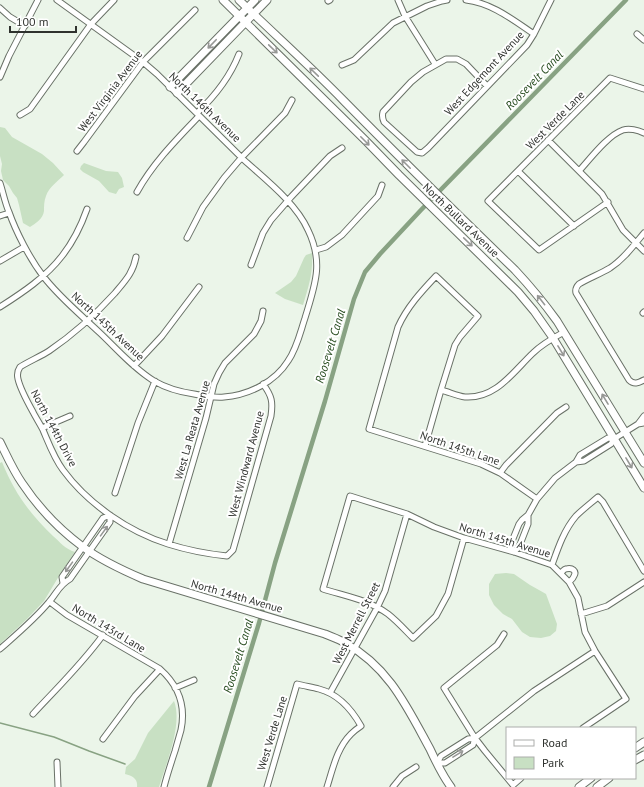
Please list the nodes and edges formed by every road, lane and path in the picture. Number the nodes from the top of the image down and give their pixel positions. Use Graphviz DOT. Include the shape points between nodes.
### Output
graph roads {
  1 [pos="38,0"];
  2 [pos="57,0"];
  3 [pos="114,0"];
  4 [pos="223,0"];
  5 [pos="239,0"];
  6 [pos="255,0"];
  7 [pos="267,0"];
  8 [pos="398,0"];
  9 [pos="447,0"];
  10 [pos="466,0"];
  11 [pos="551,0"];
  12 [pos="0,8"];
  13 [pos="247,8"];
  14 [pos="194,10"];
  15 [pos="254,13"];
  16 [pos="239,16"];
  17 [pos="405,16"];
  18 [pos="245,22"];
  19 [pos="91,24"];
  20 [pos="24,26"];
  21 [pos="534,34"];
  22 [pos="636,34"];
  23 [pos="644,40"];
  24 [pos="239,54"];
  25 [pos="143,62"];
  26 [pos="435,64"];
  27 [pos="342,65"];
  28 [pos="0,76"];
  29 [pos="487,86"];
  30 [pos="170,87"];
  31 [pos="644,89"];
  32 [pos="177,93"];
  33 [pos="292,100"];
  34 [pos="198,114"];
  35 [pos="20,115"];
  36 [pos="644,133"];
  37 [pos="548,140"];
  38 [pos="342,148"];
  39 [pos="77,151"];
  40 [pos="242,157"];
  41 [pos="518,171"];
  42 [pos="579,171"];
  43 [pos="0,183"];
  44 [pos="382,186"];
  45 [pos="137,192"];
  46 [pos="288,201"];
  47 [pos="608,202"];
  48 [pos="87,209"];
  49 [pos="9,213"];
  50 [pos="0,216"];
  51 [pos="574,226"];
  52 [pos="644,233"];
  53 [pos="187,238"];
  54 [pos="636,243"];
  55 [pos="24,246"];
  56 [pos="316,250"];
  57 [pos="644,250"];
  58 [pos="136,258"];
  59 [pos="0,261"];
  60 [pos="251,265"];
  61 [pos="43,276"];
  62 [pos="199,287"];
  63 [pos="0,307"];
  64 [pos="263,311"];
  65 [pos="88,321"];
  66 [pos="564,332"];
  67 [pos="553,338"];
  68 [pos="134,366"];
  69 [pos="644,380"];
  70 [pos="155,381"];
  71 [pos="263,384"];
  72 [pos="441,390"];
  73 [pos="211,397"];
  74 [pos="566,407"];
  75 [pos="70,416"];
  76 [pos="644,416"];
  77 [pos="642,423"];
  78 [pos="42,428"];
  79 [pos="625,432"];
  80 [pos="614,439"];
  81 [pos="0,442"];
  82 [pos="425,446"];
  83 [pos="3,455"];
  84 [pos="644,463"];
  85 [pos="500,473"];
  86 [pos="644,488"];
  87 [pos="115,493"];
  88 [pos="537,499"];
  89 [pos="407,514"];
  90 [pos="110,515"];
  91 [pos="528,515"];
  92 [pos="464,538"];
  93 [pos="169,544"];
  94 [pos="86,549"];
  95 [pos="514,552"];
  96 [pos="230,554"];
  97 [pos="552,565"];
  98 [pos="644,571"];
  99 [pos="561,573"];
  100 [pos="569,582"];
  101 [pos="644,582"];
  102 [pos="50,602"];
  103 [pos="377,608"];
  104 [pos="581,614"];
  105 [pos="504,634"];
  106 [pos="103,635"];
  107 [pos="0,649"];
  108 [pos="355,649"];
  109 [pos="595,651"];
  110 [pos="160,669"];
  111 [pos="194,680"];
  112 [pos="175,688"];
  113 [pos="330,693"];
  114 [pos="33,714"];
  115 [pos="584,727"];
  116 [pos="475,738"];
  117 [pos="103,739"];
  118 [pos="57,762"];
  119 [pos="437,763"];
  120 [pos="416,767"];
  121 [pos="506,777"];
  122 [pos="508,779"];
  123 [pos="520,779"];
  124 [pos="590,779"];
  125 [pos="608,779"];
  126 [pos="58,787"];
  127 [pos="164,787"];
  128 [pos="267,787"];
  129 [pos="327,787"];
  130 [pos="393,787"];
  131 [pos="451,787"];
  132 [pos="579,787"];
  133 [pos="597,787"];
  1 -- 20 [label="street"];
  2 -- 19 [label="street, North 146th Avenue"];
  3 -- 19 [label="street"];
  4 -- 16 [label="main road, North Bullard Avenue"];
  5 -- 13 [label="main road, North Bullard Avenue"];
  6 -- 13 [label="main road"];
  7 -- 15 [label="main road"];
  8 -- 17 [label="street"];
  9 -- 17 [label="street"];
  10 -- 21 [label="street" via="482,3 497,10"];
  11 -- 21 [label="street, West Edgemont Avenue"];
  12 -- 20 [label="street"];
  13 -- 15 [label="main road, North Bullard Avenue"];
  13 -- 16 [label="main road"];
  14 -- 25 [label="street, West Virginia Avenue"];
  15 -- 18 [label="main road"];
  66 -- 15 [label="main road, North Bullard Avenue, one-way" via="547,307 515,270"];
  16 -- 18 [label="main road, North Bullard Avenue"];
  16 -- 30 [label="main road, one-way"];
  17 -- 26 [label="street"];
  17 -- 27 [label="street" via="393,23 354,60"];
  18 -- 32 [label="main road"];
  18 -- 67 [label="main road, North Bullard Avenue, one-way" via="518,292"];
  19 -- 25 [label="street, North 146th Avenue"];
  19 -- 35 [label="street" via="30,109"];
  20 -- 28 [label="street"];
  21 -- 29 [label="street, West Edgemont Avenue" via="527,45"];
  22 -- 23 [label="street"];
  24 -- 34 [label="street" via="220,88"];
  25 -- 30 [label="street, North 146th Avenue"];
  25 -- 39 [label="street, West Virginia Avenue"];
  26 -- 29 [label="street" via="446,59 457,60 466,64"];
  26 -- 29 [label="street, West Edgemont Avenue" via="411,82 382,116 384,122 417,152 422,153 428,148"];
  30 -- 32 [label="street, North 146th Avenue"];
  31 -- 37 [label="street, West Verde Lane" via="610,78"];
  32 -- 34 [label="street, North 146th Avenue"];
  33 -- 40 [label="street" via="285,113"];
  34 -- 40 [label="street, North 146th Avenue"];
  34 -- 45 [label="street"];
  36 -- 42 [label="street" via="624,129 612,136"];
  37 -- 41 [label="street, West Verde Lane"];
  37 -- 42 [label="street"];
  38 -- 46 [label="street" via="330,156"];
  40 -- 46 [label="street, North 146th Avenue"];
  40 -- 53 [label="street" via="206,202"];
  41 -- 51 [label="street"];
  41 -- 51 [label="street, West Verde Lane" via="488,201 539,250"];
  42 -- 47 [label="street"];
  43 -- 49 [label="street, North 145th Avenue"];
  44 -- 56 [label="street" via="378,196 342,235 326,247"];
  46 -- 56 [label="street, North 146th Avenue" via="303,220"];
  46 -- 60 [label="street" via="263,233"];
  47 -- 51 [label="street"];
  47 -- 54 [label="street" via="623,230"];
  48 -- 61 [label="street" via="75,237 63,256"];
  49 -- 50 [label="street"];
  49 -- 55 [label="street, North 145th Avenue"];
  52 -- 54 [label="street"];
  54 -- 57 [label="street"];
  54 -- 69 [label="street" via="613,266 579,284 575,290 629,380 634,383"];
  55 -- 59 [label="street"];
  55 -- 61 [label="street, North 145th Avenue"];
  56 -- 71 [label="street" via="316,280 295,349 277,375"];
  58 -- 65 [label="street" via="128,277"];
  61 -- 63 [label="street"];
  61 -- 65 [label="street, North 145th Avenue"];
  62 -- 68 [label="street" via="162,336"];
  64 -- 73 [label="street, West La Reata Avenue" via="254,334 225,363 214,384"];
  65 -- 68 [label="street, North 145th Avenue"];
  65 -- 78 [label="street, North 144th Drive" via="42,356 21,366 18,378"];
  66 -- 67 [label="street"];
  79 -- 66 [label="main road, North Bullard Avenue, one-way"];
  67 -- 72 [label="street" via="534,352 503,384 488,393 465,397"];
  67 -- 80 [label="main road, North Bullard Avenue, one-way"];
  68 -- 70 [label="street, North 145th Avenue"];
  70 -- 73 [label="street, North 145th Avenue" via="172,389"];
  70 -- 87 [label="street"];
  71 -- 73 [label="street, North 145th Avenue" via="243,394"];
  71 -- 96 [label="street, West Windward Avenue" via="271,396 271,416"];
  72 -- 82 [label="street"];
  72 -- 82 [label="street, North 145th Lane" via="455,345 478,316 436,276 402,316 369,429"];
  73 -- 93 [label="street, West La Reata Avenue"];
  74 -- 85 [label="street" via="557,413"];
  75 -- 78 [label="street"];
  76 -- 77 [label="street"];
  77 -- 79 [label="street"];
  78 -- 90 [label="street, North 144th Drive" via="63,470 84,493"];
  79 -- 80 [label="street"];
  79 -- 84 [label="main road, North Bullard Avenue"];
  80 -- 86 [label="main road, North Bullard Avenue, one-way"];
  80 -- 88 [label="street" via="611,444 584,461 576,462 555,478"];
  81 -- 83 [label="main road, North 144th Avenue"];
  82 -- 85 [label="street, North 145th Lane" via="481,464"];
  83 -- 94 [label="main road, North 144th Avenue" via="41,508"];
  85 -- 88 [label="street, North 145th Lane"];
  88 -- 91 [label="street"];
  89 -- 92 [label="street, North 145th Avenue"];
  89 -- 103 [label="street, West Merrell Street" via="385,591"];
  89 -- 103 [label="street, North 145th Avenue" via="350,496 323,589"];
  90 -- 93 [label="street, North 144th Drive" via="154,539"];
  90 -- 94 [label="street" via="110,522"];
  91 -- 95 [label="street" via="528,524 519,547"];
  91 -- 95 [label="street" via="519,524 510,546"];
  92 -- 95 [label="street, North 145th Avenue"];
  92 -- 103 [label="street" via="448,594 436,616 413,638 387,613"];
  93 -- 96 [label="street, North 144th Drive" via="208,554"];
  94 -- 102 [label="street" via="70,580 63,583"];
  94 -- 108 [label="main road, North 144th Avenue" via="143,579 325,634"];
  95 -- 97 [label="street, North 145th Avenue"];
  97 -- 98 [label="street" via="569,526 598,496"];
  97 -- 99 [label="street, North 145th Avenue"];
  99 -- 100 [label="street, North 145th Avenue"];
  99 -- 100 [label="street" via="566,569 574,570 575,576"];
  100 -- 104 [label="street, North 145th Avenue" via="578,598"];
  101 -- 104 [label="street" via="607,606"];
  102 -- 106 [label="street, North 143rd Lane" via="67,615"];
  102 -- 107 [label="street"];
  103 -- 108 [label="street, West Merrell Street"];
  104 -- 109 [label="street, North 145th Avenue" via="585,632"];
  105 -- 116 [label="street" via="497,645 444,688"];
  106 -- 110 [label="street, North 143rd Lane"];
  106 -- 114 [label="street"];
  108 -- 113 [label="street, West Merrell Street"];
  108 -- 119 [label="main road, North 144th Avenue" via="376,666 394,686"];
  109 -- 115 [label="street, North 145th Avenue" via="626,699"];
  109 -- 116 [label="street" via="534,691"];
  110 -- 112 [label="street, North 143rd Lane"];
  110 -- 117 [label="street" via="135,696"];
  111 -- 112 [label="street"];
  112 -- 127 [label="street, North 143rd Lane" via="182,710 181,730"];
  113 -- 128 [label="street, West Verde Lane" via="297,684"];
  113 -- 129 [label="street" via="354,714 361,726 342,745"];
  116 -- 119 [label="street" via="473,745 445,763"];
  116 -- 121 [label="street"];
  118 -- 126 [label="street"];
  119 -- 131 [label="main road, North 144th Avenue"];
  120 -- 130 [label="street" via="402,776"];
  122 -- 123 [label="street" via="513,785"];
  124 -- 132 [label="main road"];
  125 -- 133 [label="main road"];
}
